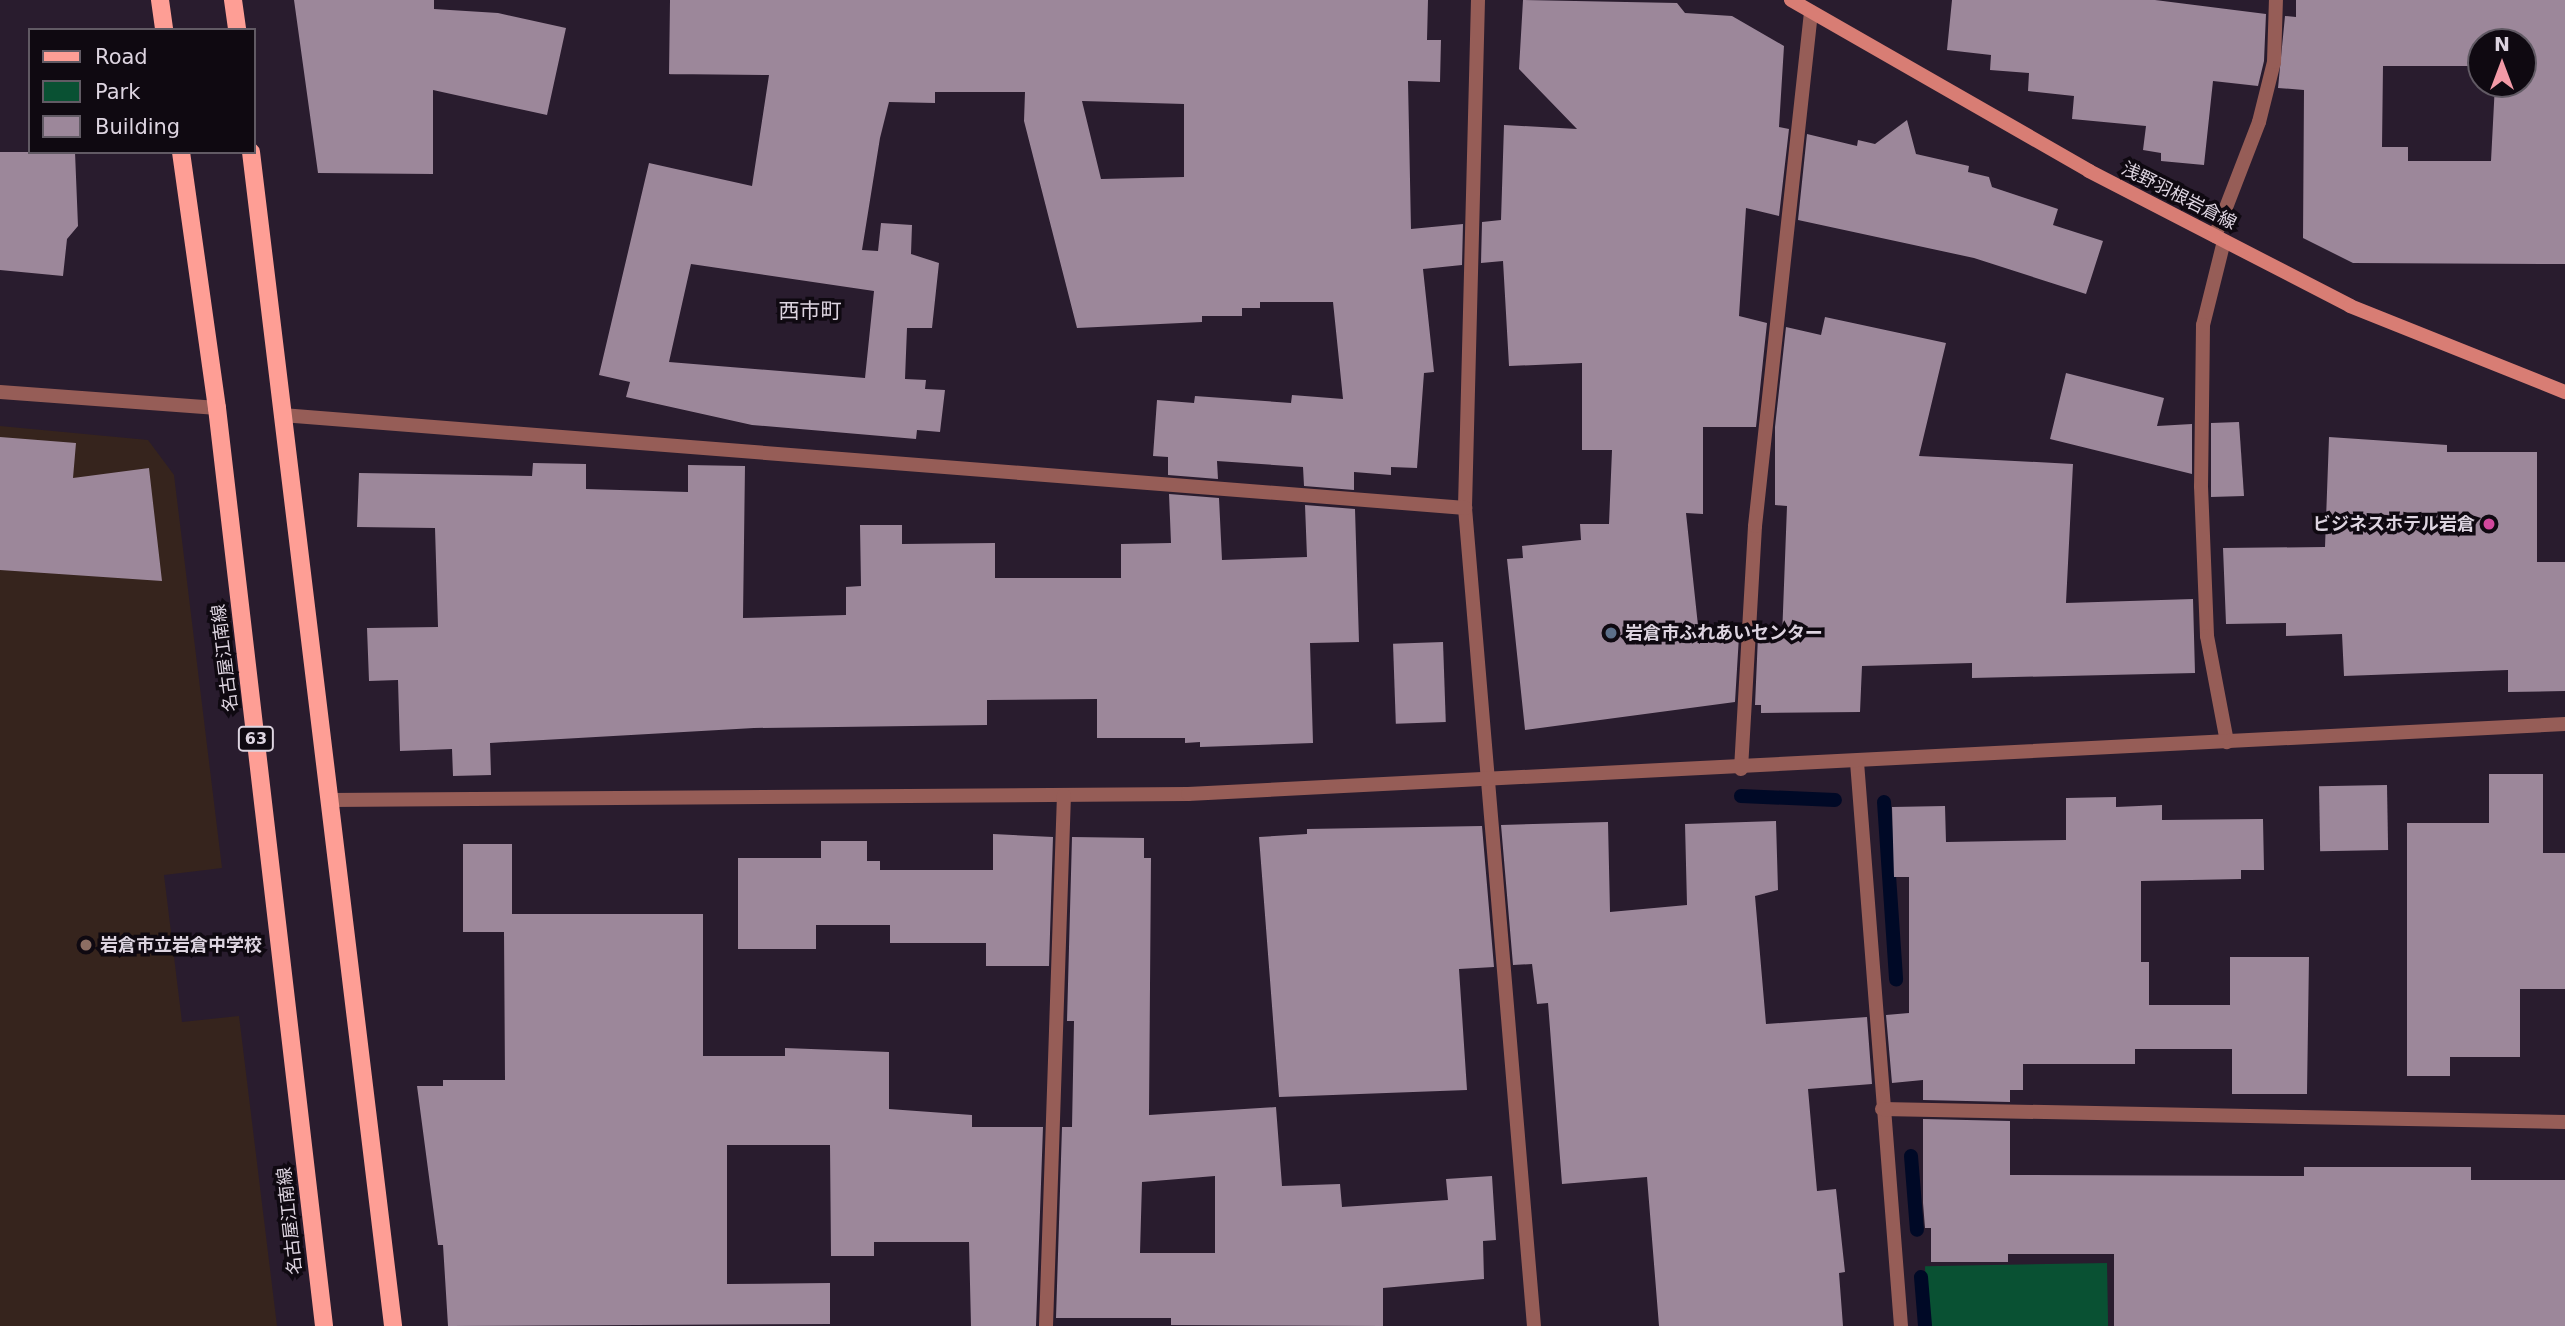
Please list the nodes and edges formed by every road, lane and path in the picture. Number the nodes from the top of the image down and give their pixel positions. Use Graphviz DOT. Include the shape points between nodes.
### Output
graph roads {
  1 [pos="160,0"];
  2 [pos="233,0"];
  3 [pos="1478,0"];
  4 [pos="1791,0"];
  5 [pos="2276,0"];
  6 [pos="1811,12"];
  7 [pos="164,28"];
  8 [pos="237,28"];
  9 [pos="181,154"];
  10 [pos="251,154"];
  11 [pos="2219,239"];
  12 [pos="0,392"];
  13 [pos="2565,393"];
  14 [pos="217,408"];
  15 [pos="282,415"];
  16 [pos="1465,508"];
  17 [pos="2565,724"];
  18 [pos="2227,742"];
  19 [pos="1857,762"];
  20 [pos="1741,769"];
  21 [pos="1487,781"];
  22 [pos="1064,795"];
  23 [pos="328,800"];
  24 [pos="1882,1109"];
  25 [pos="2565,1122"];
  26 [pos="324,1326"];
  27 [pos="393,1326"];
  28 [pos="1046,1326"];
  29 [pos="1534,1326"];
  30 [pos="1901,1326"];
  1 -- 7 [label="main road"];
  2 -- 8 [label="main road"];
  3 -- 16 [label="street"];
  4 -- 6 [label="main road, 浅野羽根岩倉線"];
  5 -- 11 [label="street" via="2274,62"];
  6 -- 11 [label="main road, 浅野羽根岩倉線" via="2089,171"];
  6 -- 20 [label="street" via="1755,526"];
  9 -- 14 [label="main road, 名古屋江南線 / 63"];
  10 -- 15 [label="main road"];
  11 -- 13 [label="main road, 浅野羽根岩倉線" via="2350,306"];
  11 -- 18 [label="street" via="2203,325 2201,486 2207,636"];
  12 -- 14 [label="street"];
  14 -- 26 [label="main road, 名古屋江南線 / 63"];
  15 -- 16 [label="street"];
  15 -- 23 [label="main road"];
  16 -- 21 [label="street"];
  17 -- 18 [label="street"];
  18 -- 19 [label="street"];
  19 -- 20 [label="street"];
  19 -- 24 [label="street"];
  20 -- 21 [label="street"];
  21 -- 22 [label="street"];
  21 -- 29 [label="street"];
  22 -- 23 [label="street"];
  22 -- 28 [label="street"];
  23 -- 27 [label="main road"];
  24 -- 25 [label="street"];
  24 -- 30 [label="street"];
}
